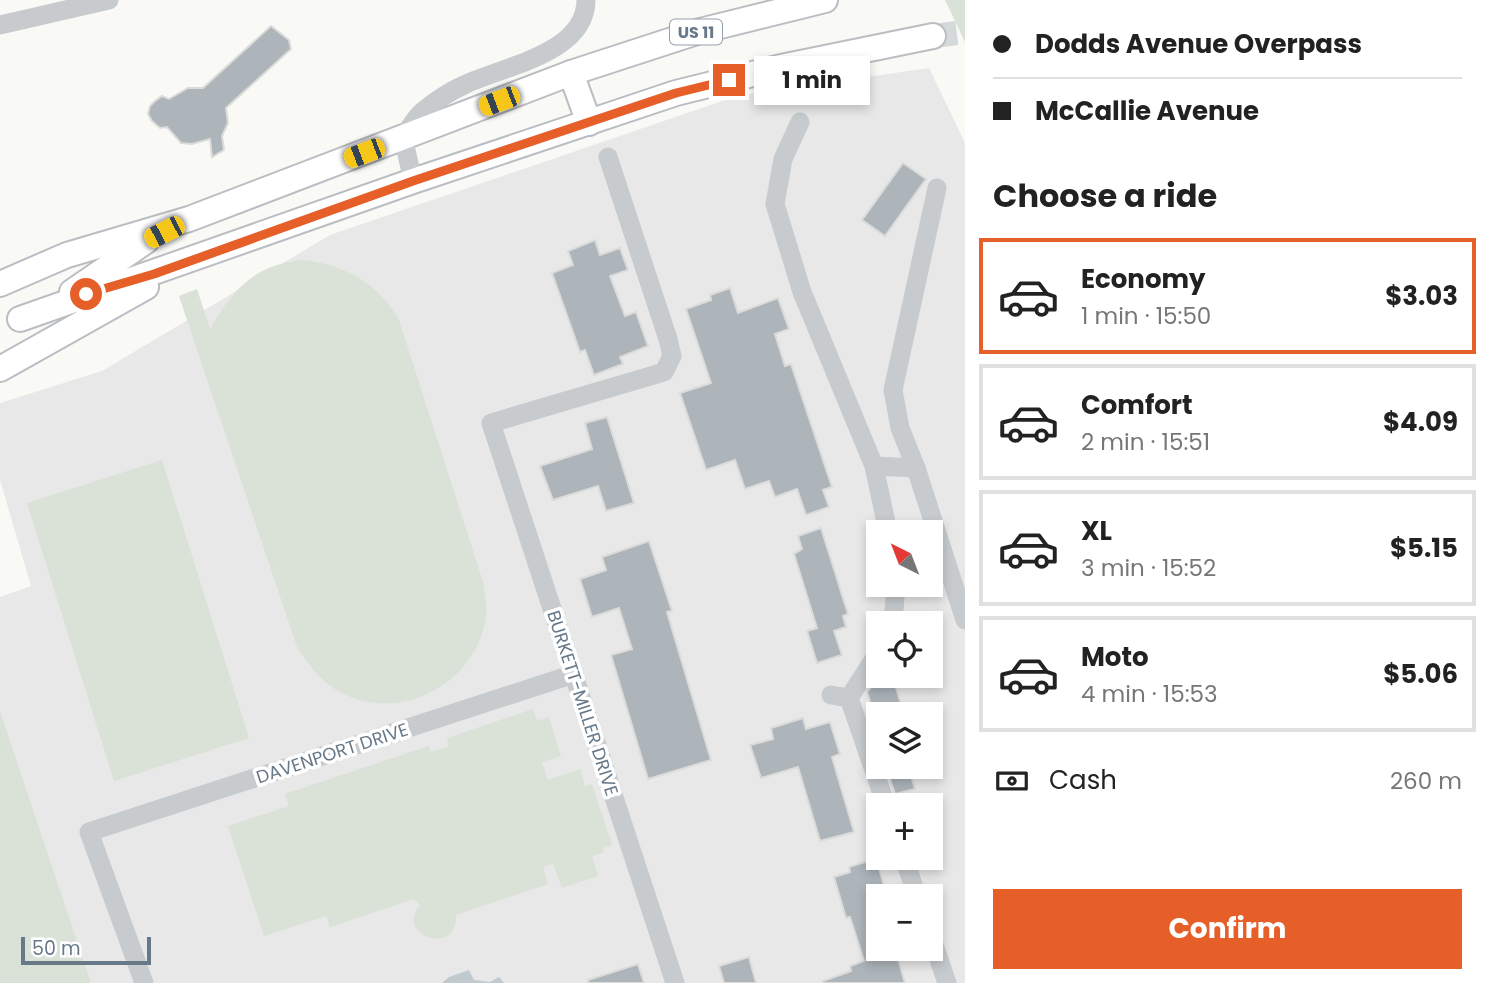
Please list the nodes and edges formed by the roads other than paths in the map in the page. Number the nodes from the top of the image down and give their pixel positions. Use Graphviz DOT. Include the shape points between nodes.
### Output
graph roads {
  1 [pos="109,0"];
  2 [pos="825,0"];
  3 [pos="586,5"];
  4 [pos="0,25"];
  5 [pos="933,36"];
  6 [pos="571,73"];
  7 [pos="800,122"];
  8 [pos="589,123"];
  9 [pos="403,138"];
  10 [pos="608,158"];
  11 [pos="413,181"];
  12 [pos="937,188"];
  13 [pos="189,219"];
  14 [pos="266,232"];
  15 [pos="0,284"];
  16 [pos="10,324"];
  17 [pos="0,369"];
  18 [pos="874,467"];
  19 [pos="916,468"];
  20 [pos="885,520"];
  21 [pos="964,615"];
  22 [pos="866,667"];
  23 [pos="574,674"];
  24 [pos="881,793"];
  25 [pos="940,961"];
  26 [pos="144,983"];
  27 [pos="675,983"];
  28 [pos="947,983"];
  1 -- 4 [label="street"];
  2 -- 6 [label="main road, US 11" via="700,31"];
  3 -- 9 [label="street" via="581,24 568,38 545,53 463,85 422,112"];
  5 -- 8 [label="main road" via="676,93"];
  6 -- 8 [label="main road"];
  6 -- 9 [label="main road, US 11"];
  7 -- 18 [label="street" via="783,159 775,204 802,292"];
  8 -- 11 [label="main road"];
  9 -- 11 [label="street"];
  9 -- 13 [label="main road, US 11"];
  10 -- 23 [label="street, BURKETT-MILLER DRIVE" via="672,356 664,372 491,423"];
  11 -- 14 [label="main road"];
  12 -- 19 [label="street" via="893,390 900,428"];
  13 -- 15 [label="main road, US 11" via="67,255"];
  13 -- 16 [label="main road" via="140,244 62,298"];
  14 -- 16 [label="main road"];
  14 -- 17 [label="main road" via="149,286"];
  18 -- 19 [label="street"];
  18 -- 20 [label="street"];
  19 -- 21 [label="street"];
  22 -- 24 [label="street" via="840,696"];
  23 -- 26 [label="street, DAVENPORT DRIVE" via="89,832"];
  23 -- 27 [label="street, BURKETT-MILLER DRIVE"];
  25 -- 28 [label="street"];
}
